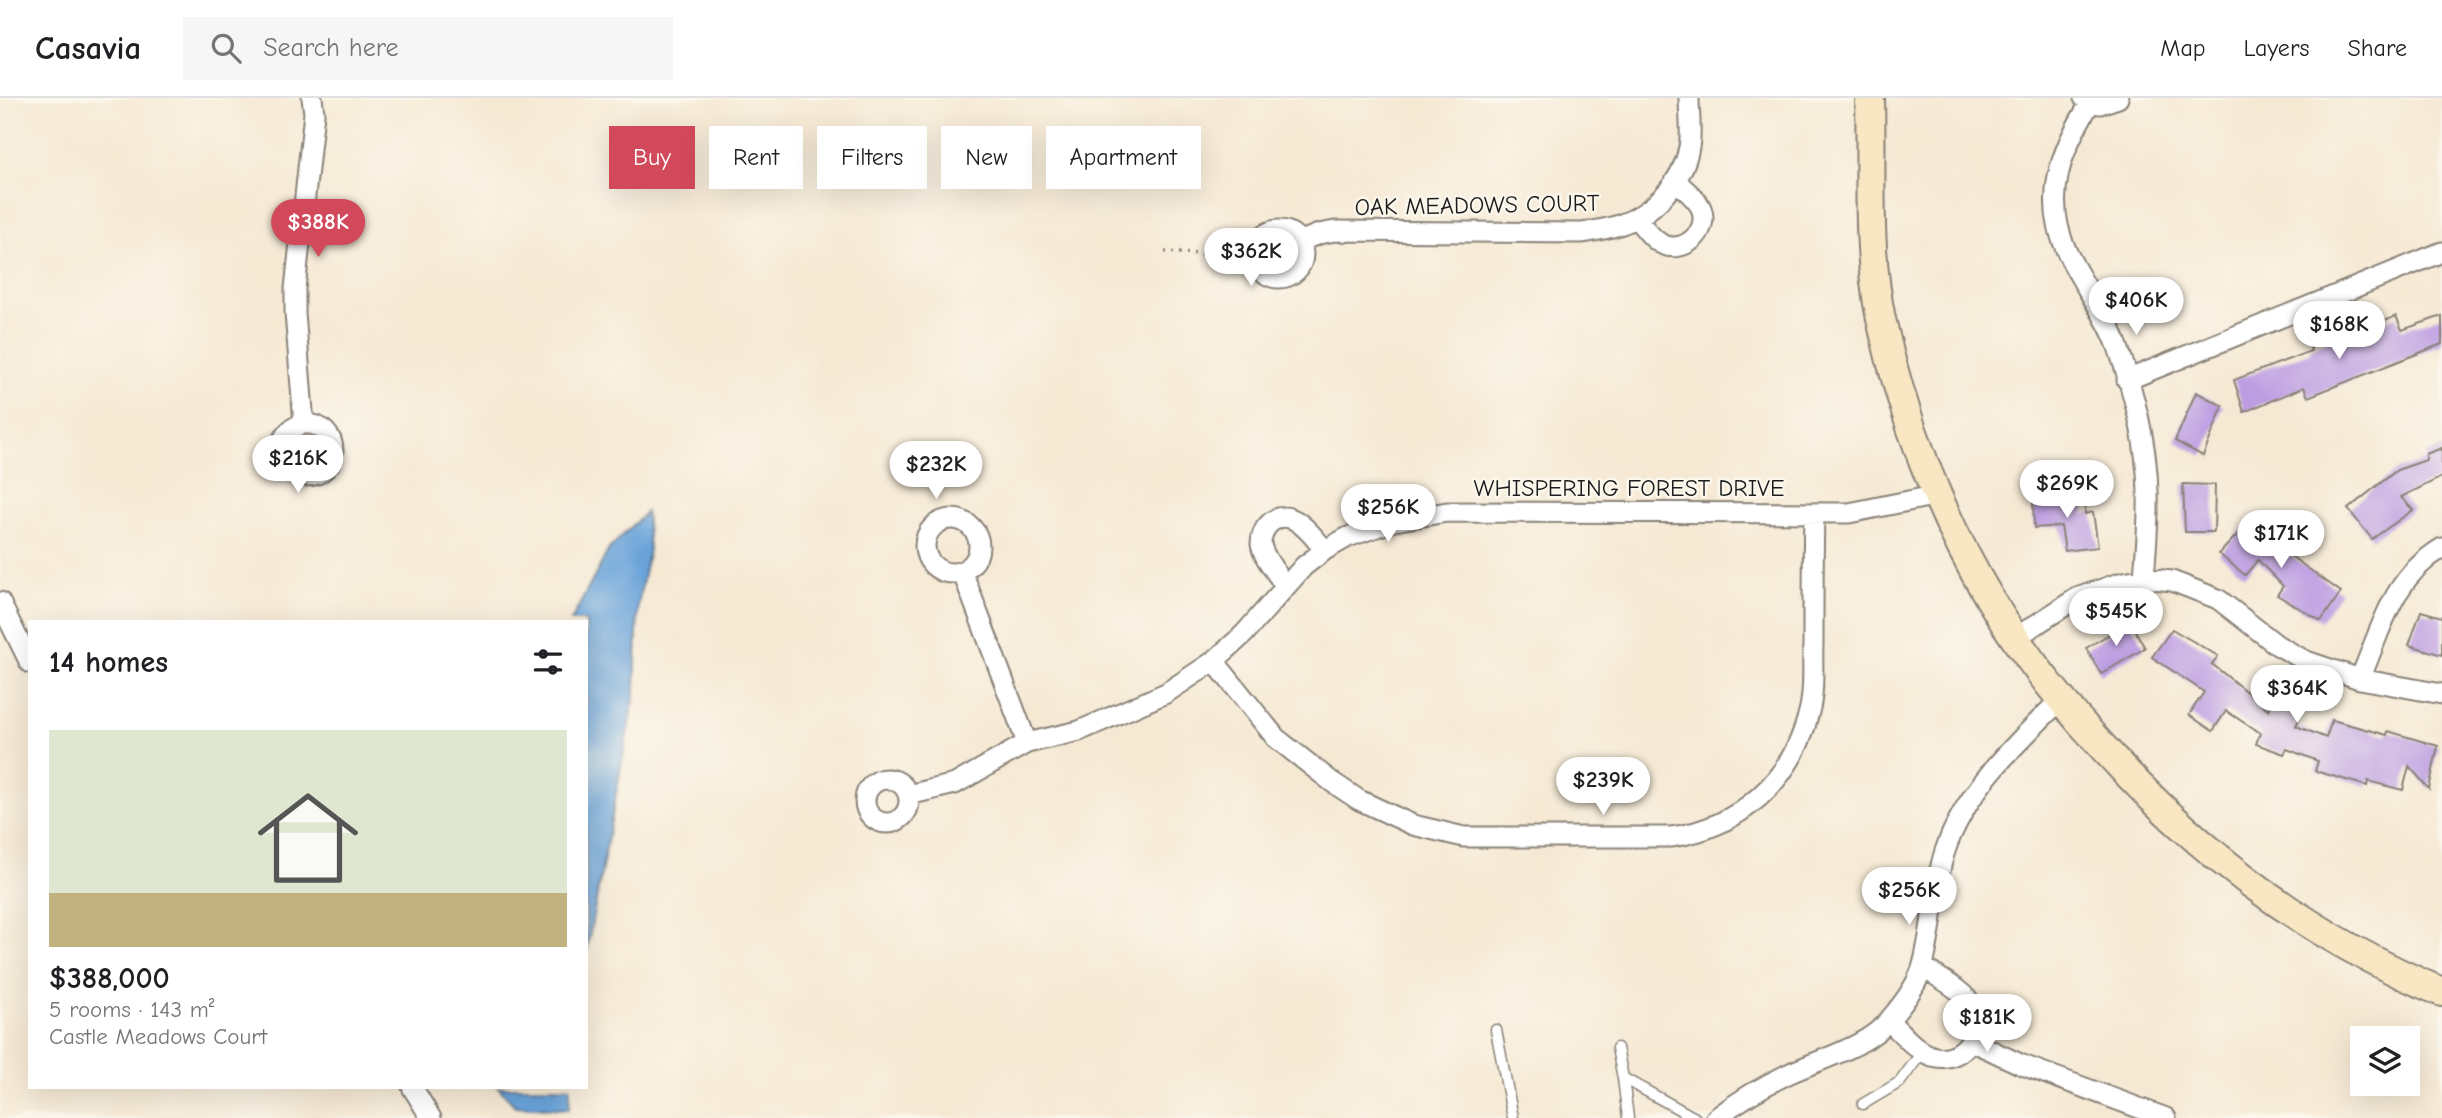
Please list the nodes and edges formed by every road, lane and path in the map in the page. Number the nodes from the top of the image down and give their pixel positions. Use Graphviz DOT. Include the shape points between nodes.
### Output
graph roads {
  1 [pos="312,98"];
  2 [pos="1689,98"];
  3 [pos="1871,98"];
  4 [pos="2118,98"];
  5 [pos="2088,100"];
  6 [pos="1677,182"];
  7 [pos="1643,213"];
  8 [pos="1301,241"];
  9 [pos="1165,252"];
  10 [pos="2442,252"];
  11 [pos="1235,256"];
  12 [pos="2127,380"];
  13 [pos="304,424"];
  14 [pos="1938,495"];
  15 [pos="1814,513"];
  16 [pos="2442,548"];
  17 [pos="1325,550"];
  18 [pos="962,571"];
  19 [pos="2144,578"];
  20 [pos="1286,586"];
  21 [pos="0,602"];
  22 [pos="2015,638"];
  23 [pos="28,659"];
  24 [pos="1214,662"];
  25 [pos="2360,679"];
  26 [pos="2442,694"];
  27 [pos="2060,700"];
  28 [pos="1027,743"];
  29 [pos="908,795"];
  30 [pos="1923,967"];
  31 [pos="2442,992"];
  32 [pos="1889,1021"];
  33 [pos="1496,1030"];
  34 [pos="1971,1041"];
  35 [pos="1616,1048"];
  36 [pos="1923,1051"];
  37 [pos="1623,1079"];
  38 [pos="413,1089"];
  39 [pos="1863,1104"];
  40 [pos="430,1118"];
  41 [pos="1513,1118"];
  42 [pos="1628,1118"];
  43 [pos="1695,1118"];
  44 [pos="1716,1118"];
  45 [pos="2165,1118"];
  1 -- 13 [label="street" via="295,289"];
  2 -- 6 [label="street" via="1690,145"];
  3 -- 14 [label="main road" via="1873,245 1881,317 1906,412"];
  4 -- 5 [label="street" via="2109,103"];
  5 -- 12 [label="street" via="2055,181 2056,208 2067,252 2117,344"];
  6 -- 7 [label="street"];
  6 -- 7 [label="street" via="1702,210 1701,227 1691,241 1665,246 1656,241"];
  7 -- 8 [label="street, OAK MEADOWS COURT" via="1619,226 1582,233 1335,231"];
  9 -- 11 [label="path"];
  10 -- 12 [label="street"];
  12 -- 19 [label="street" via="2146,463"];
  14 -- 15 [label="street, WHISPERING FOREST DRIVE" via="1849,513"];
  14 -- 22 [label="main road" via="1989,598"];
  15 -- 17 [label="street, WHISPERING FOREST DRIVE" via="1447,512 1394,520"];
  15 -- 24 [label="street" via="1812,691 1804,730 1780,775 1760,798 1696,834 1464,837 1412,825 1359,800 1276,738"];
  16 -- 25 [label="street" via="2402,583"];
  17 -- 20 [label="street, WHISPERING FOREST DRIVE"];
  17 -- 20 [label="street" via="1296,520 1283,517 1268,524 1261,545"];
  18 -- 28 [label="street"];
  19 -- 22 [label="street" via="2077,598"];
  19 -- 25 [label="street" via="2172,581 2218,599 2306,662"];
  20 -- 24 [label="street, WHISPERING FOREST DRIVE"];
  21 -- 23 [label="street"];
  22 -- 27 [label="main road"];
  24 -- 28 [label="street, WHISPERING FOREST DRIVE" via="1136,708 1079,731"];
  25 -- 26 [label="street"];
  27 -- 30 [label="street" via="2003,757 1960,816 1945,850"];
  27 -- 31 [label="main road" via="2133,781 2216,857 2336,940"];
  28 -- 29 [label="street, WHISPERING FOREST DRIVE" via="955,784"];
  30 -- 32 [label="street"];
  30 -- 34 [label="street" via="1973,1007 1976,1030"];
  32 -- 36 [label="street"];
  32 -- 44 [label="street" via="1871,1037 1787,1075"];
  33 -- 41 [label="lane"];
  34 -- 36 [label="street" via="1948,1057"];
  34 -- 45 [label="street"];
  35 -- 37 [label="lane"];
  36 -- 39 [label="lane" via="1900,1082"];
  37 -- 42 [label="lane"];
  37 -- 43 [label="lane"];
  38 -- 40 [label="street"];
}
